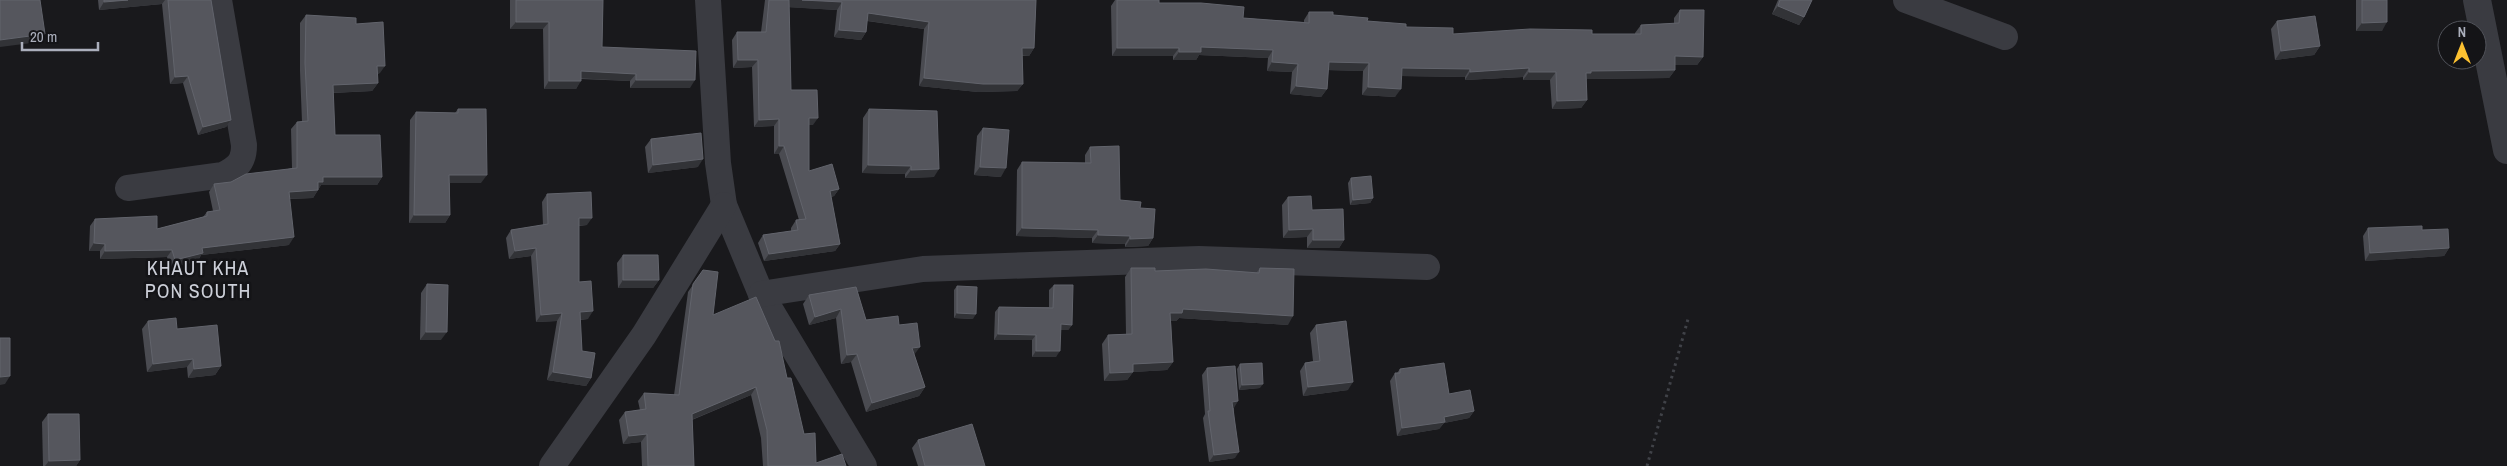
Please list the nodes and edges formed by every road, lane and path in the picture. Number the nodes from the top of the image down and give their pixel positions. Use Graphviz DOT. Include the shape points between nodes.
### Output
graph roads {
  1 [pos="219,0"];
  2 [pos="708,0"];
  3 [pos="1906,0"];
  4 [pos="2477,0"];
  5 [pos="2005,37"];
  6 [pos="2507,150"];
  7 [pos="128,188"];
  8 [pos="724,205"];
  9 [pos="1427,266"];
  10 [pos="762,294"];
  11 [pos="1688,319"];
  12 [pos="552,466"];
  13 [pos="864,466"];
  14 [pos="1646,466"];
  1 -- 7 [label="street" via="244,158 237,168 223,175"];
  2 -- 8 [label="street" via="718,163"];
  3 -- 5 [label="street"];
  4 -- 6 [label="street"];
  8 -- 10 [label="street"];
  8 -- 12 [label="street" via="644,335"];
  9 -- 10 [label="street" via="1199,259 923,270"];
  10 -- 13 [label="street"];
  11 -- 14 [label="path"];
}
